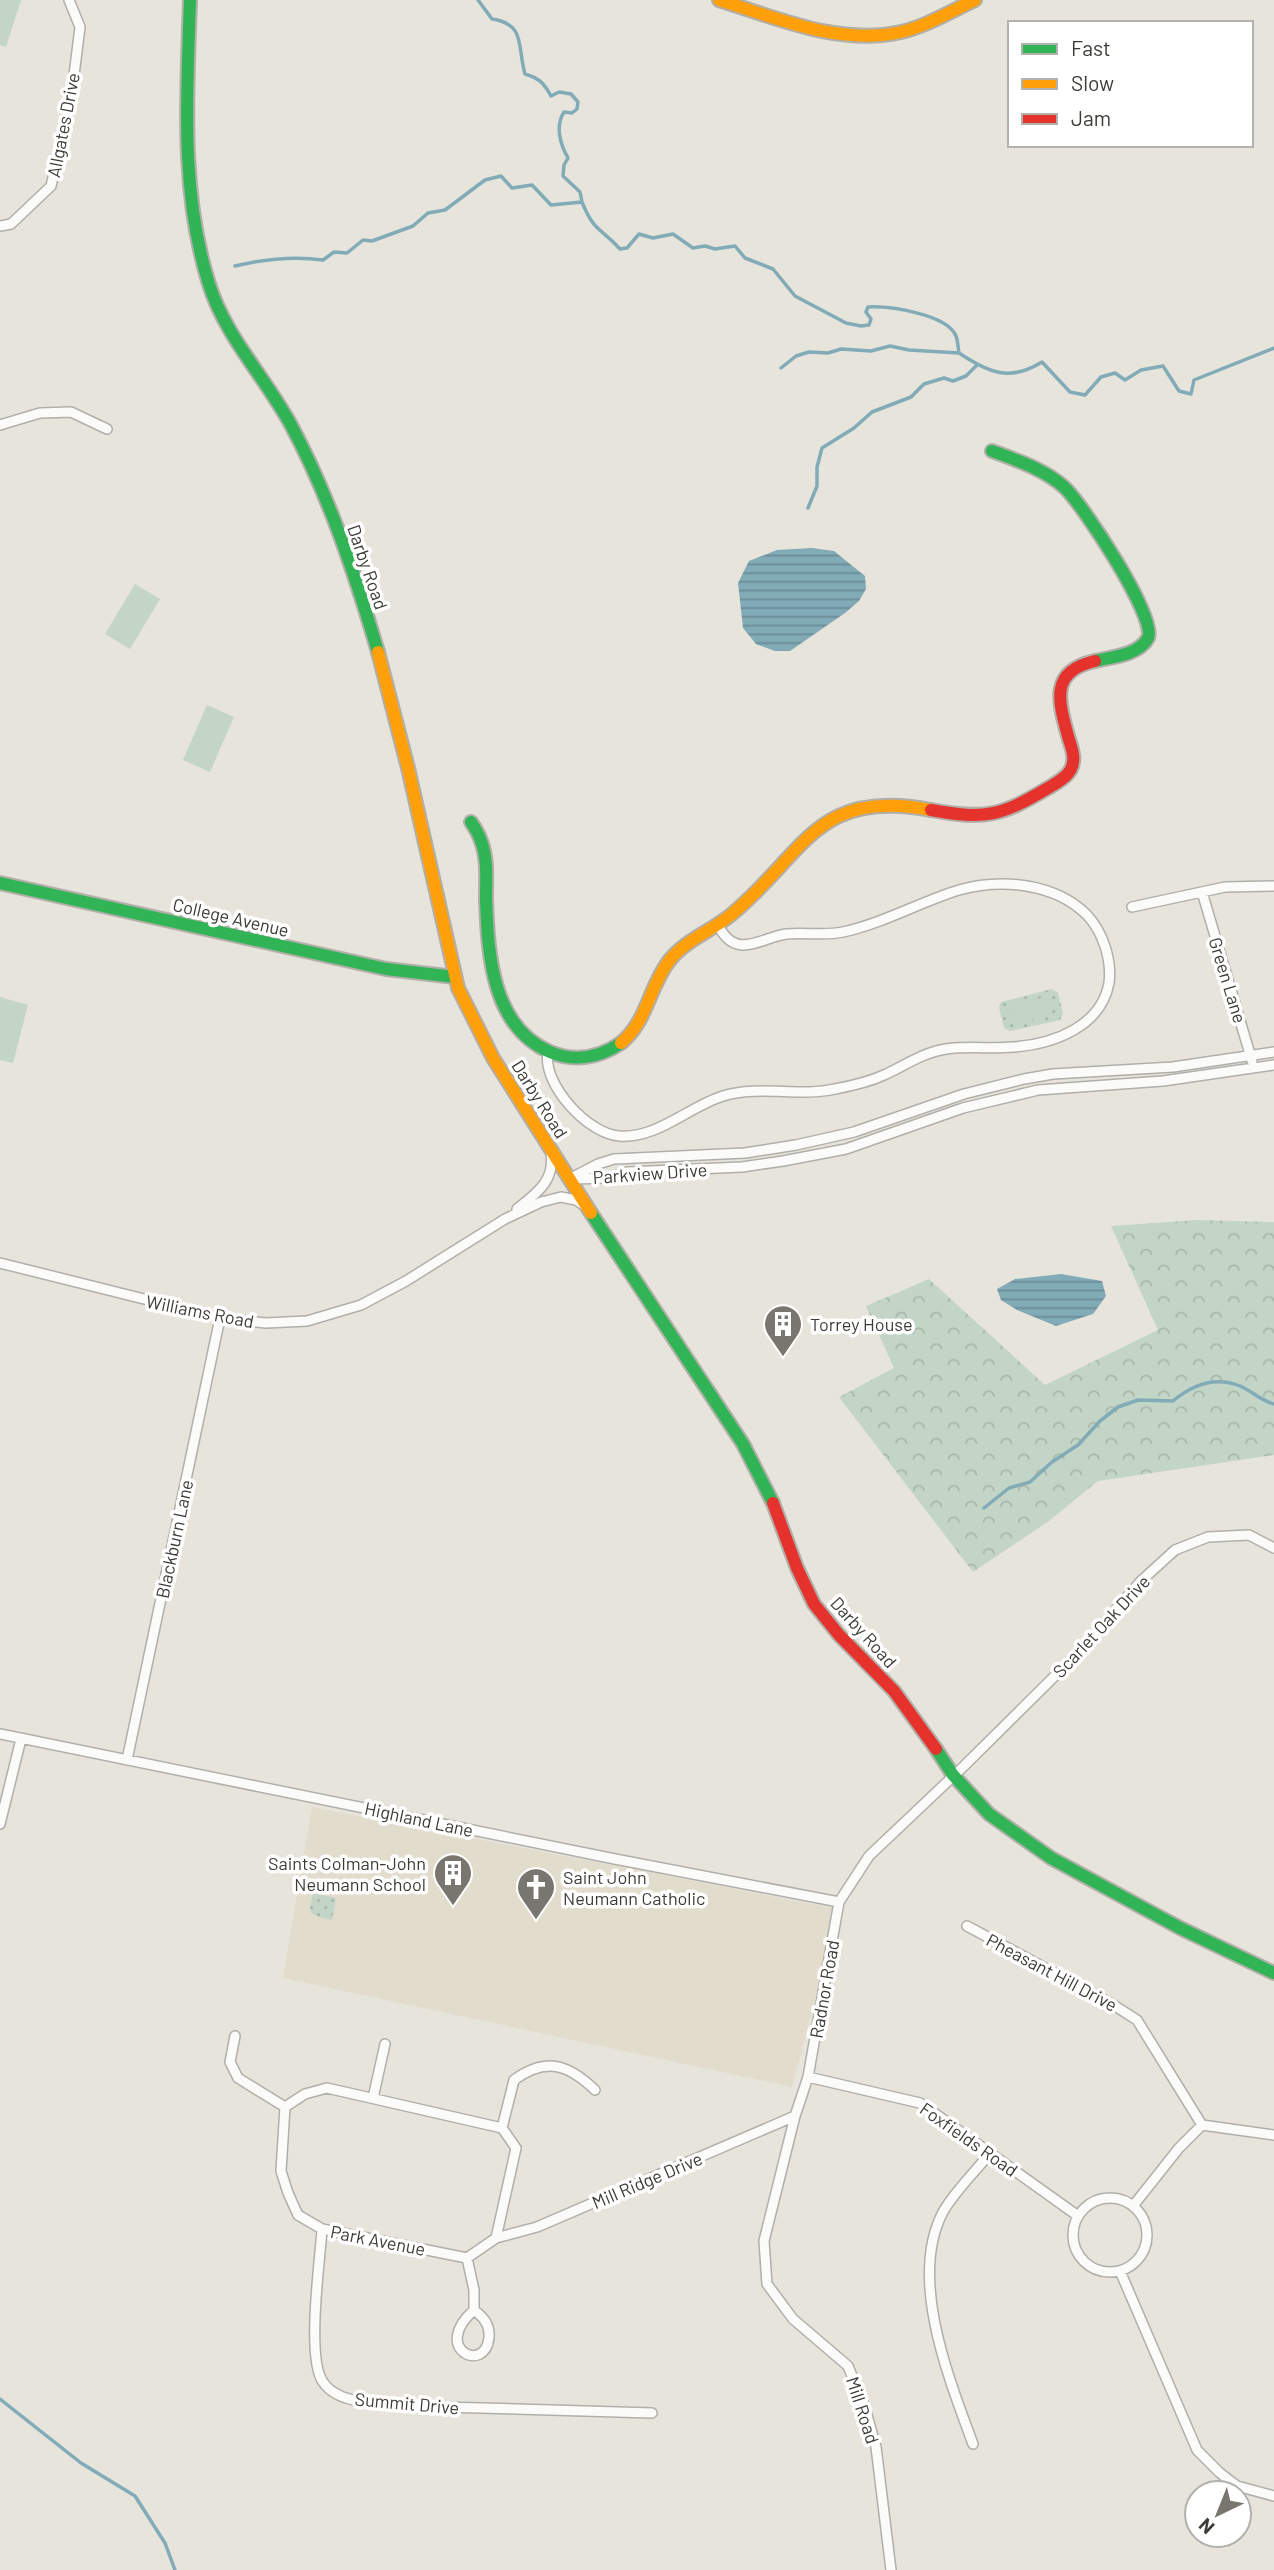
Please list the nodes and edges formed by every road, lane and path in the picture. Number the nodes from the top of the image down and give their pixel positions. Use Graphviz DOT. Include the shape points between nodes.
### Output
graph roads {
  1 [pos="69,0"];
  2 [pos="190,0"];
  3 [pos="719,0"];
  4 [pos="975,0"];
  5 [pos="0,226"];
  6 [pos="0,425"];
  7 [pos="107,429"];
  8 [pos="992,451"];
  9 [pos="471,822"];
  10 [pos="0,883"];
  11 [pos="1274,886"];
  12 [pos="1202,892"];
  13 [pos="1132,907"];
  14 [pos="718,925"];
  15 [pos="455,976"];
  16 [pos="1274,1052"];
  17 [pos="548,1053"];
  18 [pos="1250,1056"];
  19 [pos="1274,1065"];
  20 [pos="1153,1068"];
  21 [pos="1254,1069"];
  22 [pos="1155,1082"];
  23 [pos="838,1136"];
  24 [pos="551,1149"];
  25 [pos="841,1150"];
  26 [pos="721,1155"];
  27 [pos="722,1168"];
  28 [pos="569,1179"];
  29 [pos="588,1208"];
  30 [pos="505,1219"];
  31 [pos="0,1263"];
  32 [pos="220,1318"];
  33 [pos="1274,1548"];
  34 [pos="0,1734"];
  35 [pos="21,1739"];
  36 [pos="127,1760"];
  37 [pos="953,1776"];
  38 [pos="0,1824"];
  39 [pos="839,1902"];
  40 [pos="967,1926"];
  41 [pos="1274,1973"];
  42 [pos="235,2036"];
  43 [pos="385,2044"];
  44 [pos="808,2077"];
  45 [pos="595,2090"];
  46 [pos="373,2098"];
  47 [pos="285,2107"];
  48 [pos="795,2116"];
  49 [pos="1202,2125"];
  50 [pos="502,2128"];
  51 [pos="1274,2135"];
  52 [pos="990,2153"];
  53 [pos="1133,2206"];
  54 [pos="1078,2216"];
  55 [pos="323,2229"];
  56 [pos="496,2238"];
  57 [pos="764,2241"];
  58 [pos="467,2258"];
  59 [pos="1120,2271"];
  60 [pos="474,2310"];
  61 [pos="652,2413"];
  62 [pos="973,2444"];
  63 [pos="1274,2496"];
  64 [pos="891,2570"];
  1 -- 5 [label="street, Allgates Drive" via="80,27 71,99 51,186 11,224"];
  2 -- 15 [label="main road, Darby Road" via="187,172 197,236 225,323 303,447 346,552 384,668"];
  3 -- 4 [label="main road" via="818,30 863,36 916,28"];
  6 -- 7 [label="street" via="40,413 71,412"];
  8 -- 14 [label="main road" via="1054,479 1074,498 1141,607 1150,631 1146,642 1132,652 1078,665 1063,678 1059,694 1074,760 1072,770 1062,779 1018,806 992,814 963,815 886,802 852,810 828,822"];
  9 -- 17 [label="main road" via="485,856 489,962 496,989 520,1031"];
  10 -- 15 [label="main road, College Avenue" via="386,970"];
  11 -- 12 [label="street"];
  12 -- 13 [label="street"];
  12 -- 18 [label="street, Green Lane"];
  14 -- 17 [label="main road" via="669,961 640,1018 621,1042 586,1057"];
  14 -- 17 [label="street" via="734,942 757,944 785,934 841,933 963,889 1030,887 1060,897 1087,916 1100,933 1110,972 1097,1009 1065,1035 1014,1047 936,1051 881,1077 832,1090 722,1096 632,1135 599,1130 581,1117 549,1074"];
  15 -- 24 [label="main road, Darby Road" via="487,1047"];
  16 -- 18 [label="street, Parkview Drive"];
  18 -- 20 [label="street, Parkview Drive"];
  18 -- 21 [label="street, Green Lane"];
  19 -- 21 [label="street, Parkview Drive"];
  20 -- 22 [label="street"];
  20 -- 23 [label="street, Parkview Drive" via="1053,1074 995,1085"];
  21 -- 22 [label="street, Parkview Drive"];
  22 -- 25 [label="street, Parkview Drive" via="1038,1090 963,1108"];
  23 -- 25 [label="street"];
  23 -- 26 [label="street, Parkview Drive"];
  24 -- 28 [label="main road, Darby Road"];
  24 -- 30 [label="street, Williams Road" via="548,1180"];
  25 -- 27 [label="street, Parkview Drive"];
  26 -- 27 [label="street"];
  26 -- 28 [label="street, Parkview Drive" via="614,1159"];
  27 -- 28 [label="street, Parkview Drive"];
  28 -- 29 [label="main road, Darby Road"];
  29 -- 30 [label="street, Williams Road" via="561,1197"];
  29 -- 37 [label="main road, Darby Road" via="748,1453 814,1604 894,1691"];
  30 -- 32 [label="street, Williams Road" via="361,1305 307,1321"];
  31 -- 32 [label="street, Williams Road"];
  32 -- 36 [label="street, Blackburn Lane"];
  33 -- 37 [label="street, Scarlet Oak Drive" via="1249,1535 1208,1537 1175,1550"];
  34 -- 35 [label="street, Highland Lane"];
  35 -- 36 [label="street, Highland Lane"];
  35 -- 38 [label="street"];
  36 -- 39 [label="street, Highland Lane"];
  37 -- 39 [label="street, Radnor Road" via="869,1856"];
  37 -- 41 [label="main road, Darby Road" via="989,1814 1051,1858"];
  39 -- 44 [label="street, Radnor Road"];
  40 -- 49 [label="street, Pheasant Hill Drive" via="1136,2020"];
  42 -- 47 [label="street" via="230,2062 238,2078"];
  43 -- 46 [label="street"];
  44 -- 48 [label="street, Radnor Road"];
  44 -- 52 [label="street, Foxfields Road" via="920,2103"];
  45 -- 50 [label="street" via="581,2077 551,2065 528,2070 514,2080"];
  46 -- 47 [label="street" via="327,2088 305,2094"];
  46 -- 50 [label="street"];
  47 -- 55 [label="street, Park Avenue" via="281,2171 298,2215"];
  48 -- 56 [label="street, Mill Ridge Drive" via="537,2227"];
  48 -- 57 [label="street, Radnor Road"];
  49 -- 51 [label="street"];
  49 -- 53 [label="street"];
  50 -- 56 [label="street" via="516,2148"];
  52 -- 54 [label="street, Foxfields Road"];
  52 -- 62 [label="street" via="944,2211 930,2267 947,2375"];
  53 -- 54 [label="street" via="1103,2199"];
  53 -- 59 [label="street" via="1145,2225 1146,2245 1138,2260"];
  54 -- 59 [label="street" via="1073,2239 1081,2258 1096,2270"];
  55 -- 58 [label="street, Park Avenue"];
  55 -- 61 [label="street, Summit Drive" via="316,2363 321,2381 340,2396 419,2407"];
  56 -- 58 [label="street, Mill Ridge Drive"];
  57 -- 64 [label="street, Mill Road" via="767,2284 793,2319 848,2366 865,2407 876,2447"];
  58 -- 60 [label="street"];
  59 -- 63 [label="street" via="1197,2450 1237,2486"];
  60 -- 60 [label="street" via="460,2323 456,2337 467,2356 484,2350 489,2336 485,2321"];
}
